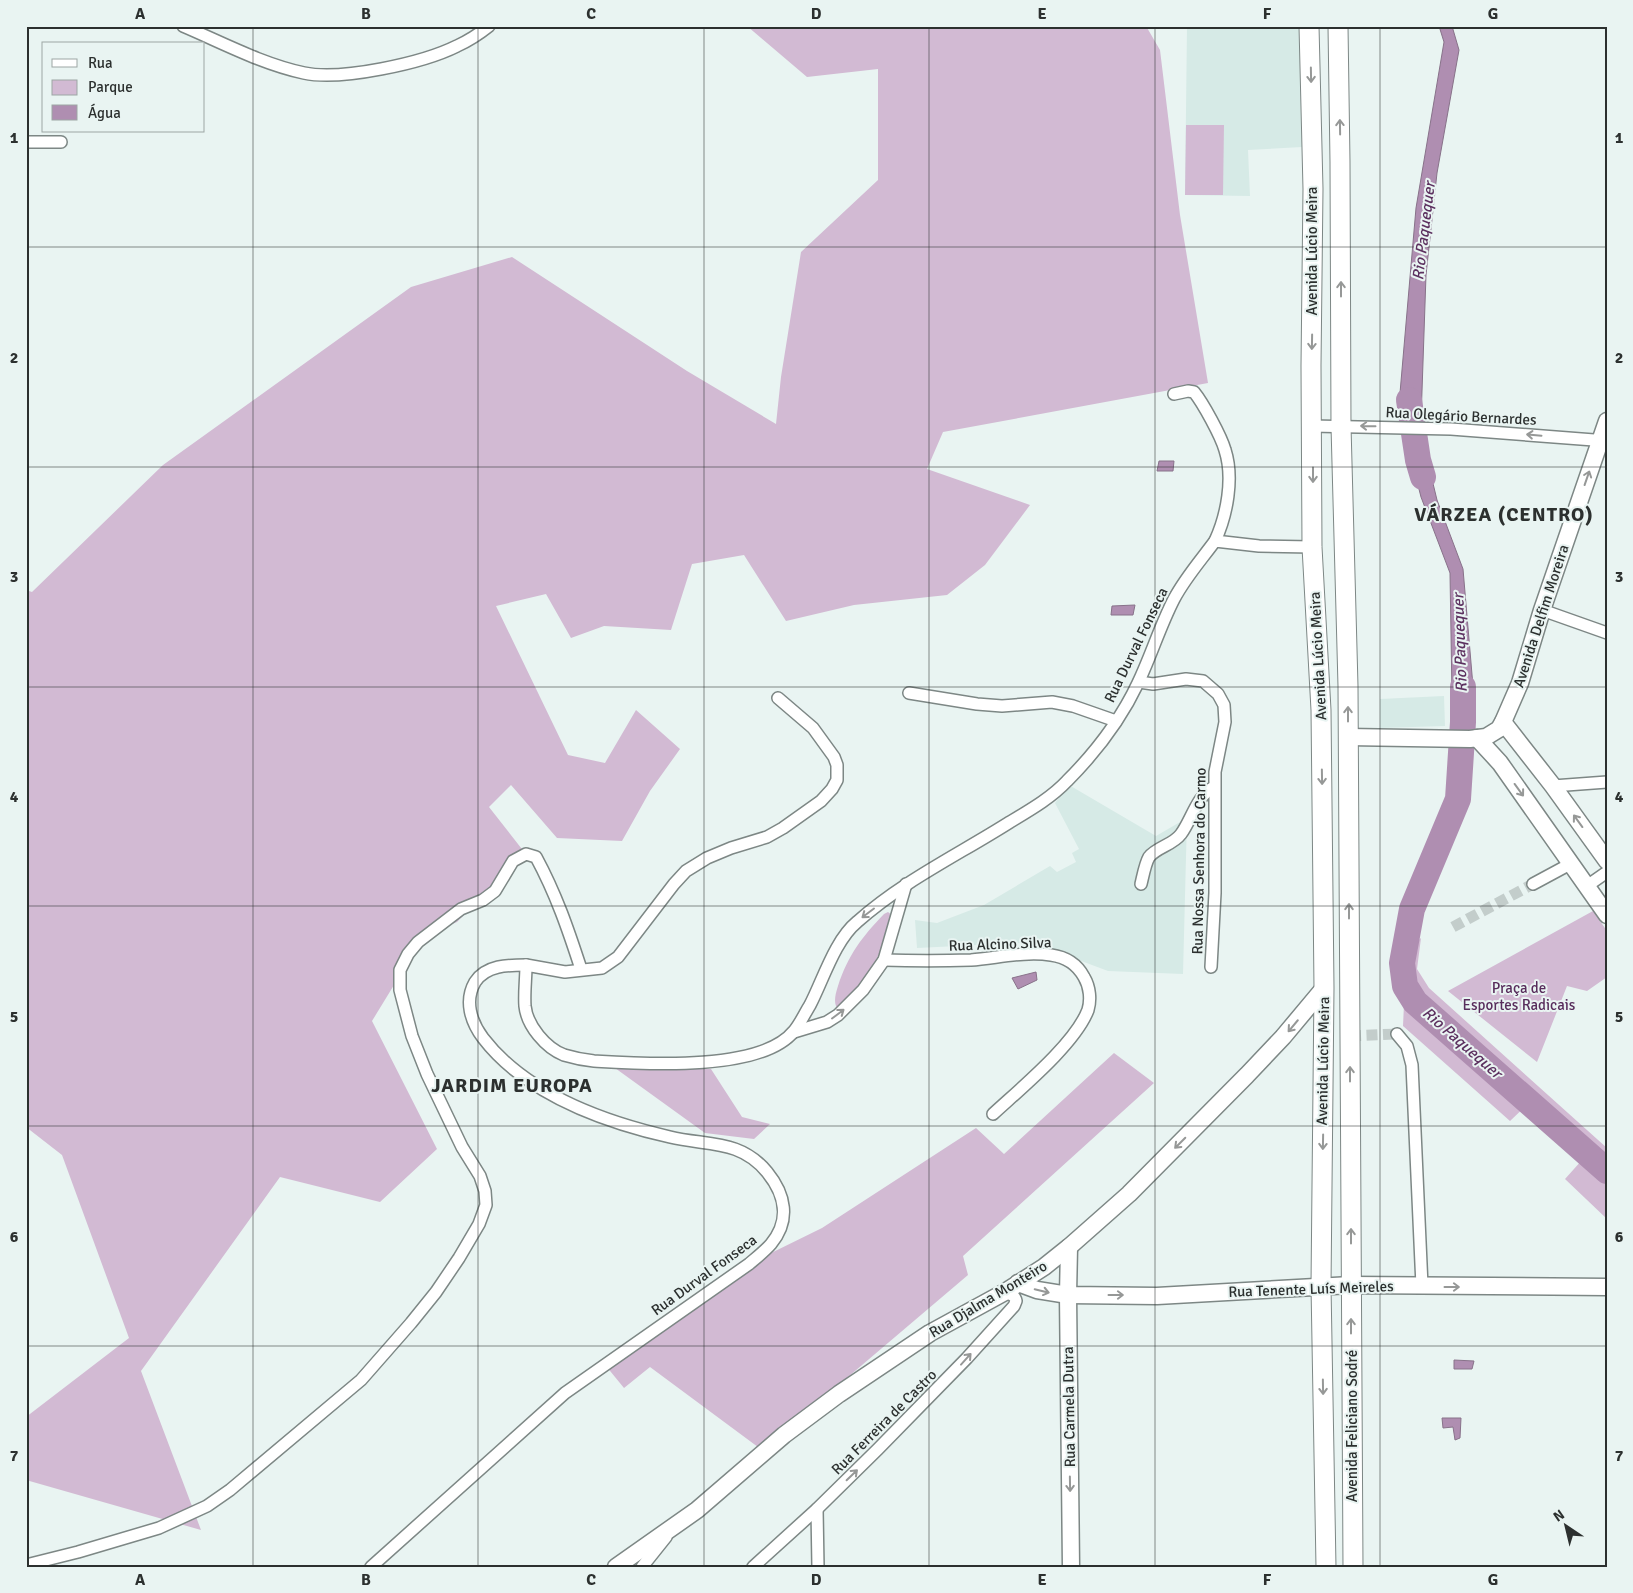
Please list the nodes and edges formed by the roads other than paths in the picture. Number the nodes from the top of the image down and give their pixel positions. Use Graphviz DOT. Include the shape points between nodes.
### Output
graph roads {
  1 [pos="183,26"];
  2 [pos="489,26"];
  3 [pos="1309,26"];
  4 [pos="1338,26"];
  5 [pos="26,142"];
  6 [pos="61,142"];
  7 [pos="1174,394"];
  8 [pos="1607,421"];
  9 [pos="1312,426"];
  10 [pos="1342,426"];
  11 [pos="1603,441"];
  12 [pos="1215,541"];
  13 [pos="1312,547"];
  14 [pos="1542,610"];
  15 [pos="1607,633"];
  16 [pos="1139,682"];
  17 [pos="909,693"];
  18 [pos="778,698"];
  19 [pos="1116,721"];
  20 [pos="1504,722"];
  21 [pos="1348,737"];
  22 [pos="1473,739"];
  23 [pos="1522,747"];
  24 [pos="1500,763"];
  25 [pos="1607,782"];
  26 [pos="1553,786"];
  27 [pos="1214,787"];
  28 [pos="1607,861"];
  29 [pos="1572,863"];
  30 [pos="1607,872"];
  31 [pos="906,884"];
  32 [pos="1141,884"];
  33 [pos="1533,884"];
  34 [pos="1587,886"];
  35 [pos="1607,915"];
  36 [pos="884,960"];
  37 [pos="526,965"];
  38 [pos="1211,967"];
  39 [pos="581,969"];
  40 [pos="1324,988"];
  41 [pos="794,1032"];
  42 [pos="1397,1034"];
  43 [pos="993,1114"];
  44 [pos="1069,1247"];
  45 [pos="1351,1285"];
  46 [pos="1321,1286"];
  47 [pos="1422,1286"];
  48 [pos="1011,1287"];
  49 [pos="1607,1288"];
  50 [pos="1068,1295"];
  51 [pos="817,1509"];
  52 [pos="673,1527"];
  53 [pos="1326,1532"];
  54 [pos="1352,1532"];
  55 [pos="26,1565"];
  56 [pos="371,1567"];
  57 [pos="616,1567"];
  58 [pos="642,1567"];
  59 [pos="753,1567"];
  60 [pos="818,1567"];
  61 [pos="1071,1567"];
  62 [pos="1326,1567"];
  63 [pos="1353,1567"];
  1 -- 2 [label="street" via="281,67 307,74 340,75 439,54"];
  3 -- 9 [label="main road, Avenida Lúcio Meira, one-way" via="1313,189"];
  10 -- 4 [label="main road, Avenida Lúcio Meira, one-way"];
  5 -- 6 [label="street"];
  7 -- 12 [label="street, Rua Durval Fonseca" via="1194,392 1225,449 1228,485 1222,528"];
  8 -- 11 [label="main road, Avenida Delfim Moreira"];
  9 -- 10 [label="street, Rua Olegário Bernardes"];
  9 -- 13 [label="main road, Avenida Lúcio Meira, one-way"];
  11 -- 10 [label="street, Rua Olegário Bernardes, one-way" via="1451,429"];
  21 -- 10 [label="main road, Avenida Lúcio Meira, one-way"];
  14 -- 11 [label="main road, Avenida Delfim Moreira, one-way"];
  12 -- 13 [label="street"];
  12 -- 16 [label="street, Rua Durval Fonseca" via="1181,586"];
  13 -- 40 [label="main road, Avenida Lúcio Meira, one-way" via="1321,710"];
  14 -- 15 [label="street"];
  14 -- 20 [label="main road, Avenida Delfim Moreira" via="1520,683"];
  16 -- 19 [label="street, Rua Durval Fonseca"];
  16 -- 27 [label="street, Rua Nossa Senhora do Carmo" via="1153,684 1196,679 1218,694 1226,715"];
  17 -- 19 [label="street" via="1002,706 1052,702"];
  18 -- 39 [label="street, Rua Durval Fonseca" via="812,728 834,757 838,772 832,789 821,801 767,837 707,858 686,871 618,957 602,968"];
  19 -- 31 [label="street, Rua Durval Fonseca" via="1080,768 1048,799"];
  20 -- 22 [label="main road" via="1492,734"];
  20 -- 23 [label="main road"];
  21 -- 22 [label="main road"];
  45 -- 21 [label="main road, Avenida Lúcio Meira, one-way"];
  22 -- 23 [label="street" via="1501,737"];
  22 -- 24 [label="main road"];
  23 -- 24 [label="main road"];
  23 -- 26 [label="main road"];
  24 -- 29 [label="main road, one-way"];
  25 -- 26 [label="street"];
  28 -- 26 [label="main road, one-way"];
  27 -- 32 [label="street" via="1200,799 1179,837 1148,859"];
  27 -- 38 [label="street, Rua Nossa Senhora do Carmo" via="1215,894"];
  29 -- 33 [label="street"];
  29 -- 34 [label="main road"];
  30 -- 34 [label="street"];
  31 -- 36 [label="street, Rua Durval Fonseca"];
  31 -- 41 [label="street, Rua Durval Fonseca, one-way" via="848,931"];
  34 -- 35 [label="main road"];
  41 -- 36 [label="street, Rua Durval Fonseca, one-way" via="838,1015 863,990"];
  36 -- 43 [label="street, Rua Alcino Silva" via="1049,955 1068,960 1078,969 1085,979 1090,999 1081,1023 1054,1056"];
  37 -- 39 [label="street, Rua Durval Fonseca" via="565,972"];
  37 -- 41 [label="street, Rua Durval Fonseca" via="524,1004 533,1028 562,1054 582,1060 713,1062 768,1050"];
  37 -- 56 [label="street, Rua Durval Fonseca" via="486,971 476,980 471,991 469,1002 476,1029 493,1050 519,1074 574,1106 639,1130 746,1152 766,1171 781,1192 785,1208 782,1225 772,1244 749,1264 565,1393"];
  39 -- 55 [label="street" via="565,918 543,870 536,857 526,854 513,861 495,891 461,910 418,942 400,970 400,990 412,1036 427,1074 485,1191 486,1205 479,1224 459,1258 436,1292 361,1380 230,1490 207,1506 159,1528"];
  40 -- 44 [label="main road, Rua Djalma Monteiro, one-way" via="1283,1038 1234,1089 1128,1194"];
  40 -- 46 [label="main road, Avenida Lúcio Meira, one-way"];
  42 -- 47 [label="street" via="1407,1046 1412,1065"];
  44 -- 48 [label="main road, Rua Djalma Monteiro"];
  44 -- 50 [label="main road, Rua Carmela Dutra"];
  45 -- 46 [label="main road, Rua Tenente Luís Meireles"];
  45 -- 47 [label="main road, Rua Tenente Luís Meireles"];
  54 -- 45 [label="main road, Avenida Feliciano Sodré, one-way"];
  50 -- 46 [label="main road, Rua Tenente Luís Meireles, one-way" via="1157,1296"];
  46 -- 53 [label="main road, Avenida Feliciano Sodré, one-way"];
  47 -- 49 [label="main road, Rua Tenente Luís Meireles, one-way"];
  48 -- 50 [label="main road, Rua Tenente Luís Meireles, one-way"];
  51 -- 48 [label="street, Rua Ferreira de Castro, one-way" via="934,1393 1014,1306 1016,1298"];
  48 -- 52 [label="main road, Rua Djalma Monteiro" via="930,1333 839,1394 784,1434 698,1510"];
  50 -- 61 [label="main road, Rua Carmela Dutra, one-way"];
  51 -- 59 [label="street, Rua Ferreira de Castro"];
  51 -- 60 [label="street"];
  52 -- 57 [label="main road, Rua Djalma Monteiro"];
  52 -- 58 [label="street"];
  53 -- 54 [label="main road"];
  53 -- 62 [label="main road, Avenida Feliciano Sodré"];
  54 -- 63 [label="main road, Avenida Feliciano Sodré"];
}
